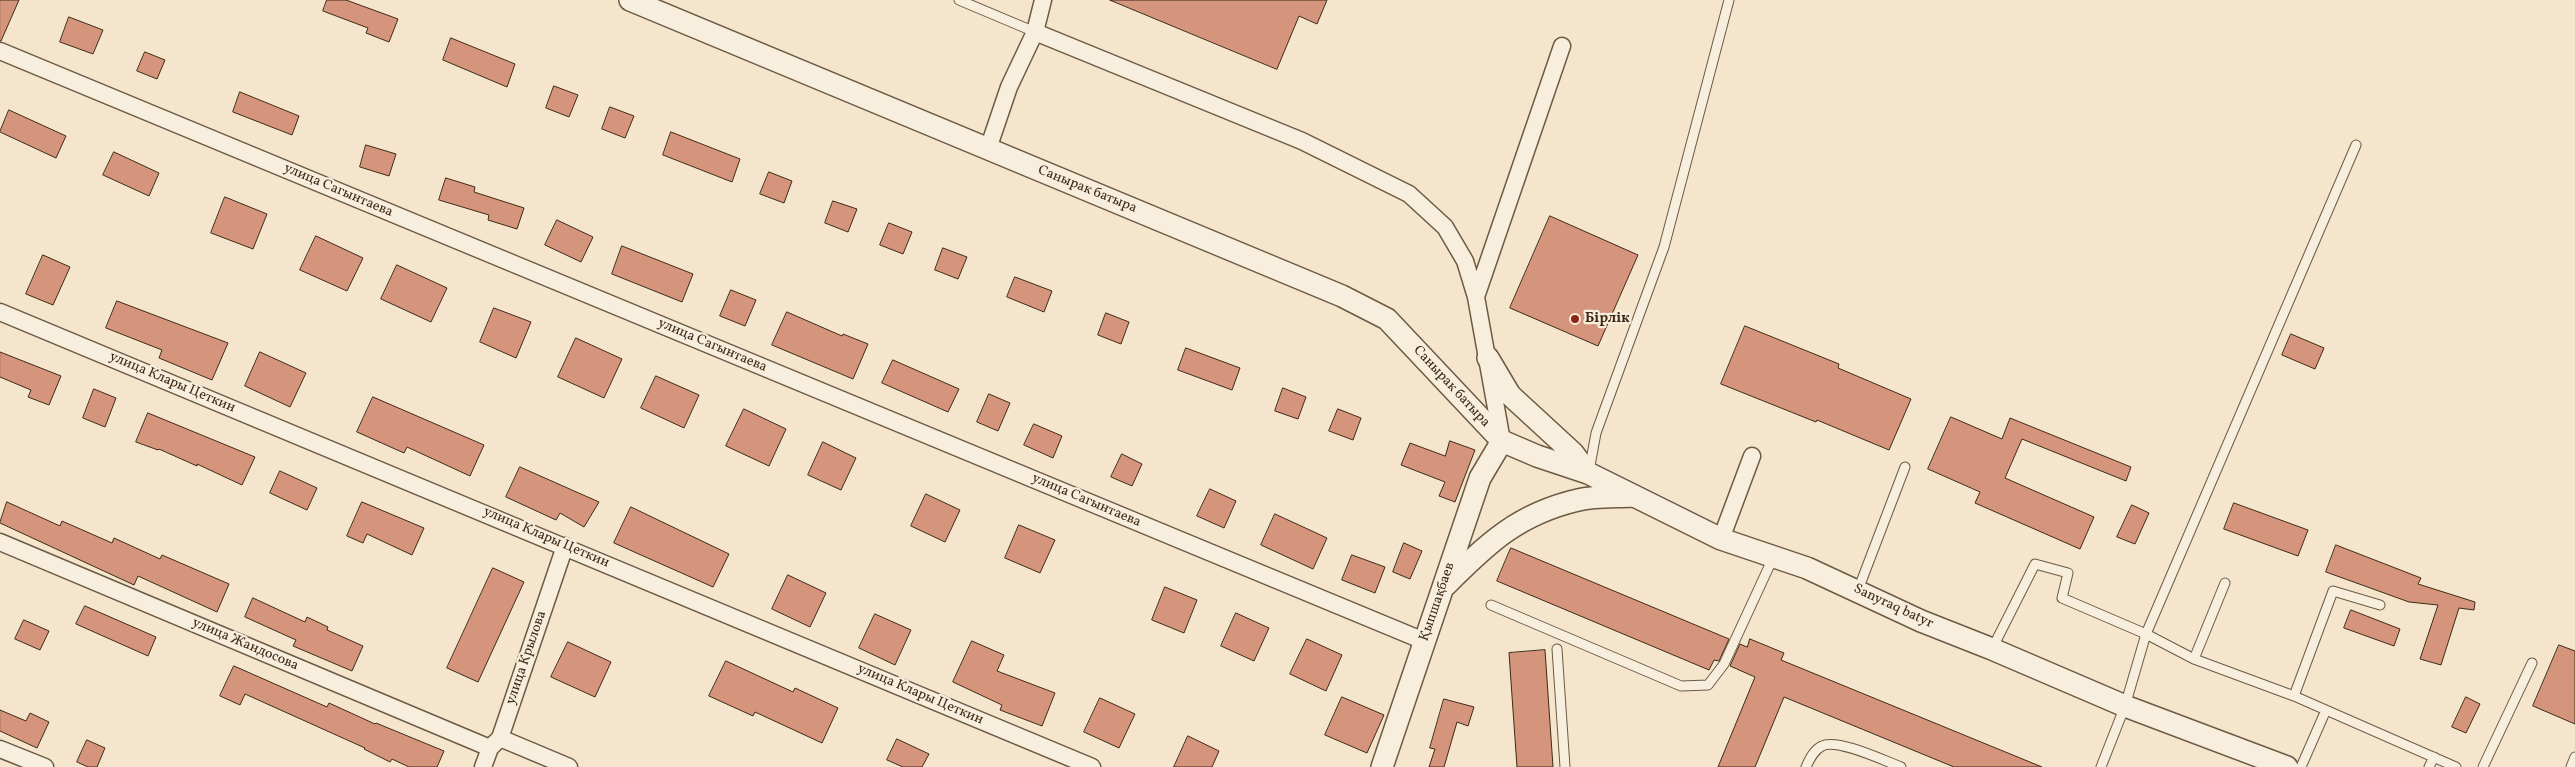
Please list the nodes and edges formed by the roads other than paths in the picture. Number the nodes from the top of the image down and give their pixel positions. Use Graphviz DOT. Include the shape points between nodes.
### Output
graph roads {
  1 [pos="630,0"];
  2 [pos="959,0"];
  3 [pos="1043,0"];
  4 [pos="1728,0"];
  5 [pos="1035,32"];
  6 [pos="1562,46"];
  7 [pos="0,51"];
  8 [pos="2356,145"];
  9 [pos="988,149"];
  10 [pos="1476,298"];
  11 [pos="0,312"];
  12 [pos="1488,358"];
  13 [pos="1502,441"];
  14 [pos="1752,456"];
  15 [pos="1905,467"];
  16 [pos="1588,473"];
  17 [pos="1632,496"];
  18 [pos="1721,538"];
  19 [pos="0,542"];
  20 [pos="565,546"];
  21 [pos="1773,558"];
  22 [pos="2224,583"];
  23 [pos="1442,589"];
  24 [pos="1858,590"];
  25 [pos="1491,605"];
  26 [pos="2380,605"];
  27 [pos="2146,634"];
  28 [pos="1424,641"];
  29 [pos="1557,649"];
  30 [pos="1992,649"];
  31 [pos="2194,659"];
  32 [pos="2532,663"];
  33 [pos="2294,696"];
  34 [pos="2125,706"];
  35 [pos="2326,710"];
  36 [pos="495,743"];
  37 [pos="0,749"];
  38 [pos="2434,757"];
  39 [pos="2575,757"];
  40 [pos="44,767"];
  41 [pos="483,767"];
  42 [pos="568,767"];
  43 [pos="1092,767"];
  44 [pos="1382,767"];
  45 [pos="1565,767"];
  46 [pos="1806,767"];
  47 [pos="1901,767"];
  48 [pos="2101,767"];
  49 [pos="2287,767"];
  50 [pos="2301,767"];
  51 [pos="2429,767"];
  52 [pos="2456,767"];
  53 [pos="2483,767"];
  54 [pos="2571,767"];
  1 -- 9 [label="street, Санырак батыра"];
  2 -- 5 [label="lane"];
  3 -- 5 [label="street"];
  4 -- 16 [label="lane" via="1664,247 1596,433"];
  5 -- 9 [label="street" via="1009,87"];
  5 -- 10 [label="street" via="1302,141 1409,194 1444,227 1465,261"];
  6 -- 10 [label="street"];
  7 -- 28 [label="street, улица Сагынтаева"];
  8 -- 27 [label="lane"];
  9 -- 13 [label="street, Санырак батыра" via="1342,296 1387,319"];
  10 -- 12 [label="street"];
  11 -- 20 [label="street, улица Клары Цеткин"];
  12 -- 13 [label="street"];
  12 -- 16 [label="street" via="1510,395 1573,453"];
  13 -- 16 [label="street, Sanyraq batyr"];
  13 -- 23 [label="street, Қыпшақбаев" via="1480,478"];
  14 -- 18 [label="street"];
  15 -- 24 [label="lane"];
  16 -- 17 [label="street, Sanyraq batyr"];
  17 -- 18 [label="street, Sanyraq batyr"];
  17 -- 23 [label="street" via="1579,500 1526,518 1485,546"];
  18 -- 21 [label="street, Sanyraq batyr"];
  19 -- 36 [label="street, улица Жандосова"];
  20 -- 36 [label="street, улица Крылова"];
  20 -- 43 [label="street, улица Клары Цеткин"];
  21 -- 24 [label="street, Sanyraq batyr" via="1807,568"];
  21 -- 25 [label="lane" via="1724,664 1708,685 1681,686"];
  22 -- 31 [label="lane"];
  23 -- 28 [label="street, Қыпшақбаев"];
  24 -- 30 [label="street, Sanyraq batyr" via="1921,621"];
  26 -- 33 [label="lane" via="2333,591"];
  27 -- 30 [label="lane" via="2062,598 2068,572 2035,564"];
  27 -- 31 [label="lane"];
  27 -- 34 [label="lane"];
  28 -- 44 [label="street, Қыпшақбаев"];
  29 -- 45 [label="lane"];
  30 -- 34 [label="street, Sanyraq batyr"];
  31 -- 33 [label="lane"];
  32 -- 53 [label="lane"];
  33 -- 35 [label="lane"];
  34 -- 48 [label="lane"];
  34 -- 49 [label="street, Sanyraq batyr"];
  35 -- 38 [label="lane"];
  35 -- 50 [label="lane"];
  36 -- 41 [label="street, улица Крылова"];
  36 -- 42 [label="street, улица Жандосова"];
  37 -- 40 [label="street"];
  38 -- 51 [label="lane"];
  38 -- 52 [label="lane"];
  39 -- 54 [label="lane"];
  46 -- 47 [label="lane" via="1814,752 1824,744 1841,745"];
}
